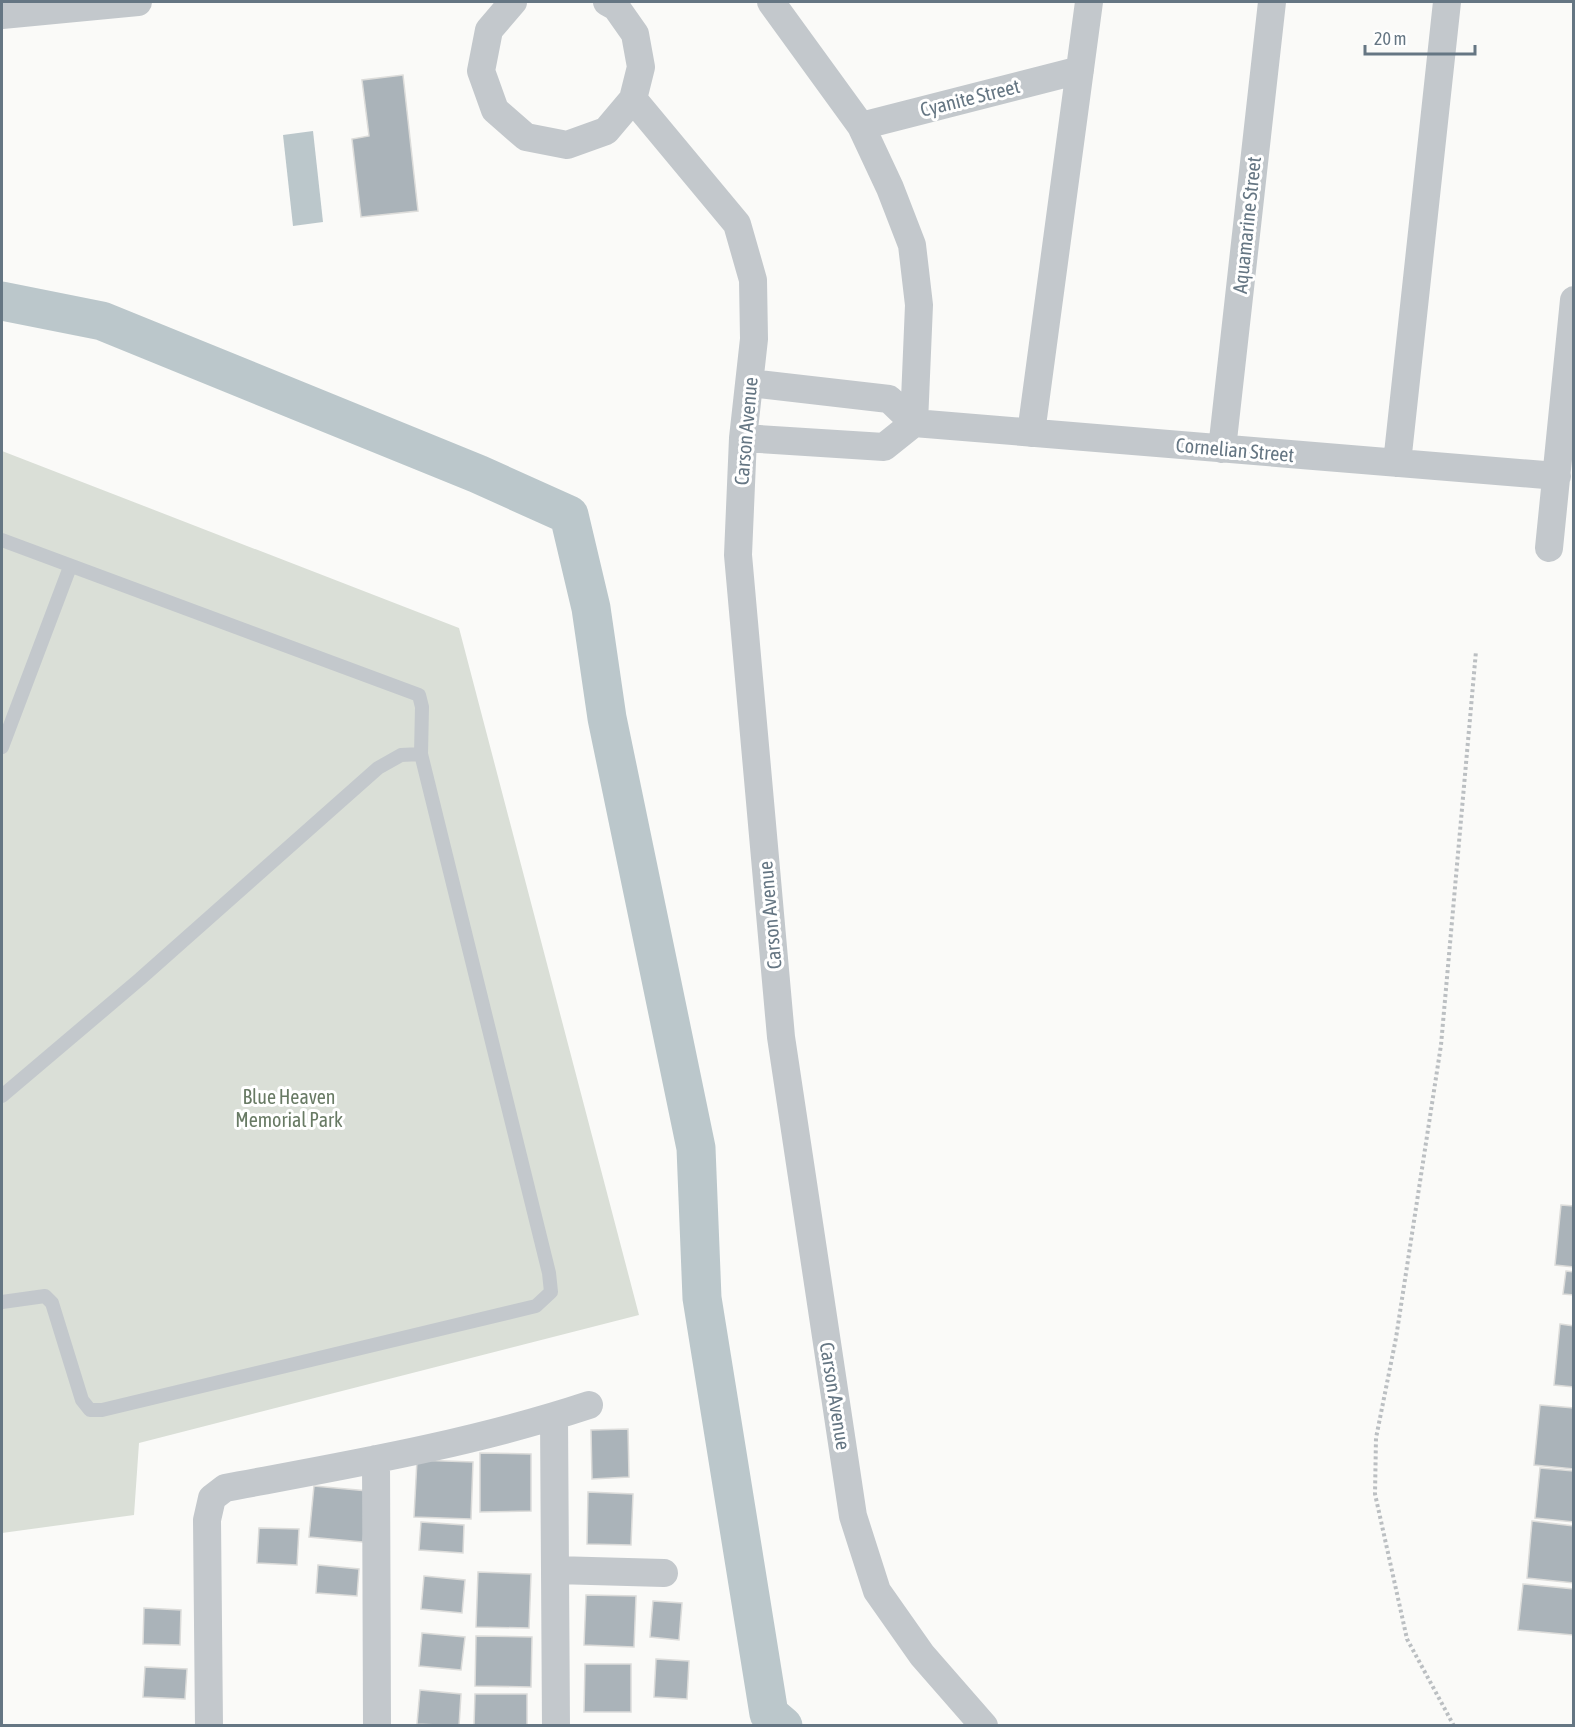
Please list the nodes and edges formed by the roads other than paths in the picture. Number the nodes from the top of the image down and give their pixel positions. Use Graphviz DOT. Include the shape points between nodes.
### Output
graph roads {
  1 [pos="138,2"];
  2 [pos="513,2"];
  3 [pos="608,2"];
  4 [pos="771,2"];
  5 [pos="1089,2"];
  6 [pos="1272,2"];
  7 [pos="1447,2"];
  8 [pos="2,15"];
  9 [pos="1080,70"];
  10 [pos="633,99"];
  11 [pos="861,126"];
  12 [pos="1574,300"];
  13 [pos="750,383"];
  14 [pos="914,423"];
  15 [pos="1031,433"];
  16 [pos="743,438"];
  17 [pos="1222,449"];
  18 [pos="1397,463"];
  19 [pos="1557,476"];
  20 [pos="2,540"];
  21 [pos="1548,548"];
  22 [pos="70,567"];
  23 [pos="2,747"];
  24 [pos="421,754"];
  25 [pos="2,1096"];
  26 [pos="2,1302"];
  27 [pos="589,1406"];
  28 [pos="554,1417"];
  29 [pos="376,1460"];
  30 [pos="555,1569"];
  31 [pos="664,1573"];
  32 [pos="210,1725"];
  33 [pos="376,1725"];
  34 [pos="556,1725"];
  35 [pos="984,1725"];
  1 -- 8 [label="street"];
  2 -- 10 [label="street" via="489,30 481,71 495,110 526,138 567,145 606,131"];
  3 -- 10 [label="street" via="616,7 634,34 641,67"];
  4 -- 11 [label="street"];
  5 -- 9 [label="street"];
  6 -- 17 [label="street, Aquamarine Street"];
  7 -- 18 [label="street"];
  9 -- 11 [label="street, Cyanite Street"];
  9 -- 15 [label="street"];
  10 -- 13 [label="street, Carson Avenue" via="737,224 753,280"];
  11 -- 14 [label="street" via="912,245 919,305"];
  12 -- 19 [label="street"];
  13 -- 14 [label="street" via="889,399"];
  13 -- 16 [label="street, Carson Avenue"];
  14 -- 15 [label="street, Cornelian Street"];
  14 -- 16 [label="street" via="884,447"];
  15 -- 17 [label="street, Cornelian Street"];
  16 -- 35 [label="street, Carson Avenue" via="738,555 781,1037 853,1516 877,1591 922,1655"];
  17 -- 18 [label="street, Cornelian Street"];
  18 -- 19 [label="street, Cornelian Street"];
  19 -- 21 [label="street"];
  20 -- 22 [label="lane"];
  22 -- 23 [label="lane"];
  22 -- 24 [label="lane" via="419,695"];
  24 -- 25 [label="lane" via="401,755 378,768"];
  24 -- 26 [label="lane" via="551,1292 536,1306 102,1410 90,1410 82,1400 52,1303 45,1296"];
  27 -- 28 [label="street"];
  28 -- 29 [label="street"];
  28 -- 30 [label="street"];
  29 -- 32 [label="street" via="225,1488 212,1498 207,1520"];
  29 -- 33 [label="street"];
  30 -- 31 [label="street"];
  30 -- 34 [label="street"];
}
